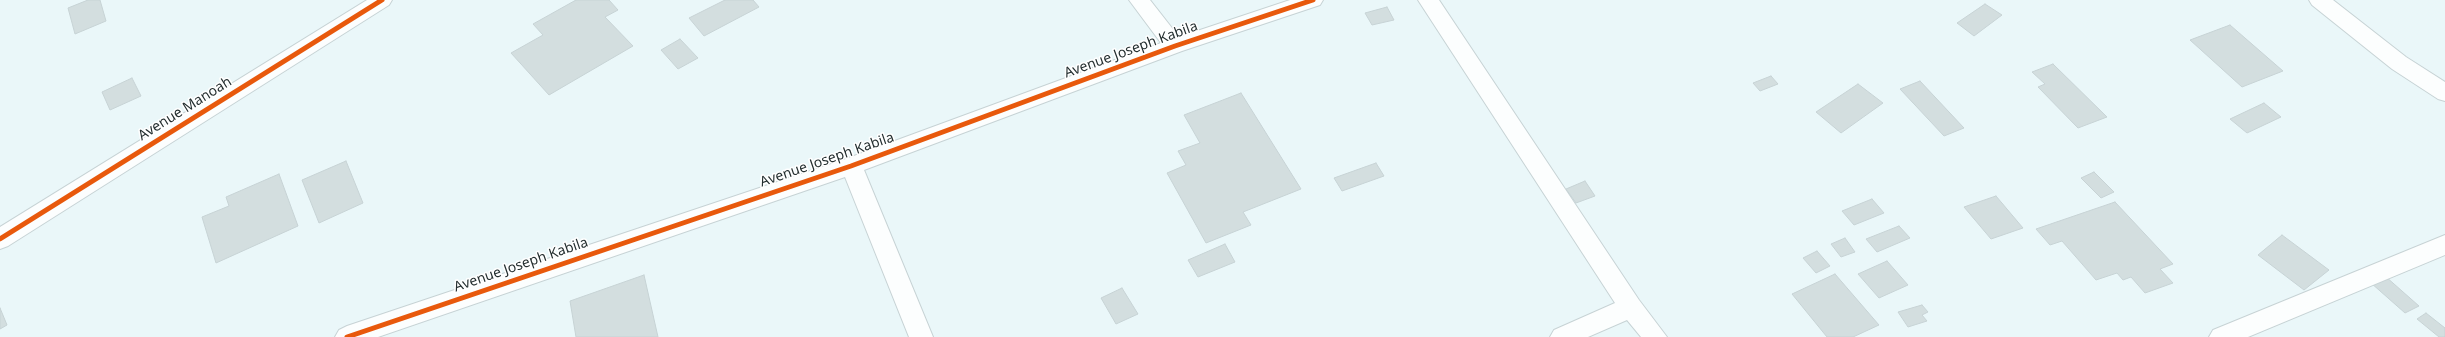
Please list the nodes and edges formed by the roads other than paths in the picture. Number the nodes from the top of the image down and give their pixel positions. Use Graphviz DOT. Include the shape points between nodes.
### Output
graph roads {
  1 [pos="382,0"];
  2 [pos="1139,0"];
  3 [pos="1313,0"];
  4 [pos="1428,0"];
  5 [pos="2319,0"];
  6 [pos="1175,46"];
  7 [pos="2445,93"];
  8 [pos="851,166"];
  9 [pos="0,239"];
  10 [pos="2445,245"];
  11 [pos="1631,307"];
  12 [pos="347,337"];
  13 [pos="921,337"];
  14 [pos="1562,337"];
  15 [pos="1655,337"];
  16 [pos="2221,337"];
  1 -- 9 [label="street, Avenue Manoah"];
  2 -- 6 [label="street"];
  3 -- 6 [label="street, Avenue Joseph Kabila"];
  4 -- 11 [label="street"];
  5 -- 7 [label="street" via="2399,63"];
  6 -- 8 [label="street, Avenue Joseph Kabila"];
  8 -- 12 [label="street, Avenue Joseph Kabila"];
  8 -- 13 [label="street"];
  10 -- 16 [label="street"];
  11 -- 14 [label="street"];
  11 -- 15 [label="street"];
}
